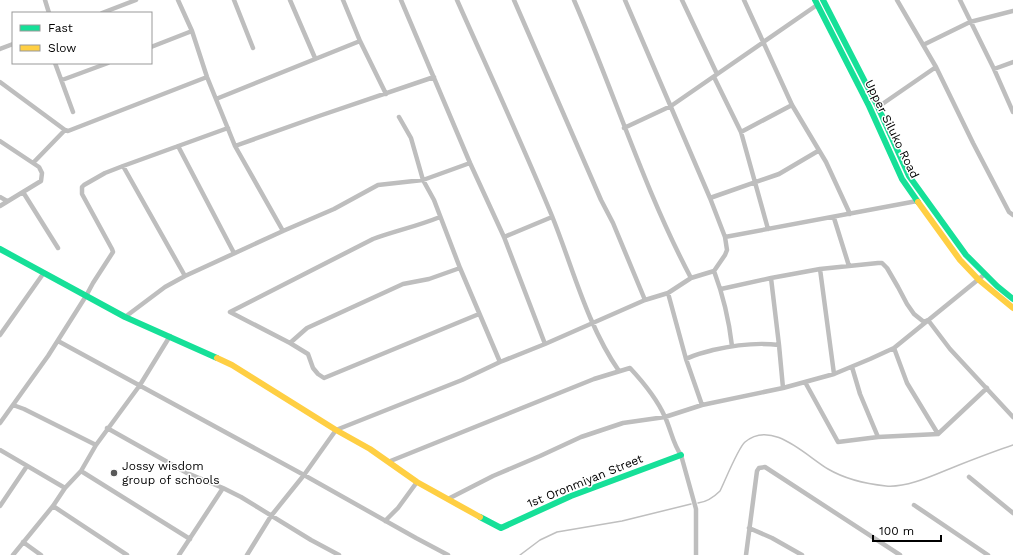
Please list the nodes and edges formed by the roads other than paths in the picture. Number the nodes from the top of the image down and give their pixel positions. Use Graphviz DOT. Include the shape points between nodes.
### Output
graph roads {
  1 [pos="45,0"];
  2 [pos="136,0"];
  3 [pos="178,0"];
  4 [pos="234,0"];
  5 [pos="290,0"];
  6 [pos="343,0"];
  7 [pos="401,0"];
  8 [pos="457,0"];
  9 [pos="514,0"];
  10 [pos="574,0"];
  11 [pos="625,0"];
  12 [pos="682,0"];
  13 [pos="744,0"];
  14 [pos="823,0"];
  15 [pos="897,0"];
  16 [pos="960,0"];
  17 [pos="816,3"];
  18 [pos="1013,11"];
  19 [pos="48,12"];
  20 [pos="105,12"];
  21 [pos="970,22"];
  22 [pos="192,31"];
  23 [pos="360,41"];
  24 [pos="763,43"];
  25 [pos="12,44"];
  26 [pos="923,45"];
  27 [pos="152,47"];
  28 [pos="0,48"];
  29 [pos="253,48"];
  30 [pos="315,58"];
  31 [pos="1013,62"];
  32 [pos="56,64"];
  33 [pos="105,64"];
  34 [pos="936,67"];
  35 [pos="994,69"];
  36 [pos="715,75"];
  37 [pos="207,77"];
  38 [pos="434,78"];
  39 [pos="62,80"];
  40 [pos="0,82"];
  41 [pos="386,94"];
  42 [pos="216,99"];
  43 [pos="671,106"];
  44 [pos="792,106"];
  45 [pos="878,108"];
  46 [pos="73,112"];
  47 [pos="1013,112"];
  48 [pos="399,117"];
  49 [pos="228,128"];
  50 [pos="624,128"];
  51 [pos="65,130"];
  52 [pos="741,132"];
  53 [pos="0,141"];
  54 [pos="178,146"];
  55 [pos="235,146"];
  56 [pos="818,151"];
  57 [pos="33,163"];
  58 [pos="470,163"];
  59 [pos="123,166"];
  60 [pos="423,180"];
  61 [pos="755,182"];
  62 [pos="23,192"];
  63 [pos="0,197"];
  64 [pos="710,198"];
  65 [pos="7,201"];
  66 [pos="917,201"];
  67 [pos="0,206"];
  68 [pos="850,214"];
  69 [pos="1013,215"];
  70 [pos="440,217"];
  71 [pos="552,217"];
  72 [pos="834,218"];
  73 [pos="768,229"];
  74 [pos="283,231"];
  75 [pos="504,237"];
  76 [pos="725,237"];
  77 [pos="58,248"];
  78 [pos="0,249"];
  79 [pos="234,253"];
  80 [pos="849,266"];
  81 [pos="460,268"];
  82 [pos="820,269"];
  83 [pos="714,271"];
  84 [pos="43,274"];
  85 [pos="985,274"];
  86 [pos="185,276"];
  87 [pos="692,278"];
  88 [pos="771,278"];
  89 [pos="979,280"];
  90 [pos="721,289"];
  91 [pos="668,293"];
  92 [pos="86,296"];
  93 [pos="1013,299"];
  94 [pos="645,300"];
  95 [pos="1013,308"];
  96 [pos="479,314"];
  97 [pos="125,317"];
  98 [pos="928,320"];
  99 [pos="593,323"];
  100 [pos="0,335"];
  101 [pos="170,336"];
  102 [pos="58,341"];
  103 [pos="290,343"];
  104 [pos="545,344"];
  105 [pos="779,345"];
  106 [pos="732,346"];
  107 [pos="894,348"];
  108 [pos="686,359"];
  109 [pos="500,362"];
  110 [pos="852,367"];
  111 [pos="619,371"];
  112 [pos="834,374"];
  113 [pos="805,382"];
  114 [pos="140,385"];
  115 [pos="783,388"];
  116 [pos="988,388"];
  117 [pos="13,405"];
  118 [pos="702,405"];
  119 [pos="665,417"];
  120 [pos="1013,417"];
  121 [pos="0,423"];
  122 [pos="106,428"];
  123 [pos="336,430"];
  124 [pos="938,434"];
  125 [pos="878,438"];
  126 [pos="96,445"];
  127 [pos="0,450"];
  128 [pos="681,455"];
  129 [pos="388,462"];
  130 [pos="27,466"];
  131 [pos="82,471"];
  132 [pos="304,475"];
  133 [pos="969,477"];
  134 [pos="417,482"];
  135 [pos="65,488"];
  136 [pos="223,488"];
  137 [pos="448,499"];
  138 [pos="914,505"];
  139 [pos="0,506"];
  140 [pos="53,506"];
  141 [pos="1013,513"];
  142 [pos="271,516"];
  143 [pos="385,521"];
  144 [pos="749,528"];
  145 [pos="190,539"];
  146 [pos="23,542"];
  147 [pos="13,555"];
  148 [pos="41,555"];
  149 [pos="127,555"];
  150 [pos="179,555"];
  151 [pos="247,555"];
  152 [pos="340,555"];
  153 [pos="448,555"];
  154 [pos="696,555"];
  155 [pos="746,555"];
  156 [pos="801,555"];
  157 [pos="900,555"];
  158 [pos="988,555"];
  1 -- 19 [label="street"];
  2 -- 20 [label="street"];
  3 -- 22 [label="street"];
  4 -- 29 [label="street"];
  5 -- 30 [label="street"];
  6 -- 23 [label="street"];
  7 -- 38 [label="street"];
  8 -- 71 [label="street"];
  9 -- 94 [label="street" via="601,200 614,223"];
  10 -- 50 [label="street"];
  11 -- 43 [label="street"];
  12 -- 36 [label="street"];
  13 -- 24 [label="street"];
  14 -- 45 [label="street, Upper Siluko Road"];
  15 -- 26 [label="street"];
  16 -- 21 [label="street"];
  17 -- 24 [label="street"];
  17 -- 66 [label="street, Upper Siluko Road" via="869,106 902,179"];
  18 -- 21 [label="street"];
  21 -- 26 [label="street"];
  21 -- 35 [label="street"];
  22 -- 27 [label="street"];
  22 -- 37 [label="street"];
  23 -- 30 [label="street"];
  23 -- 41 [label="street"];
  24 -- 36 [label="street"];
  24 -- 44 [label="street"];
  25 -- 28 [label="street"];
  26 -- 34 [label="street"];
  30 -- 42 [label="street"];
  31 -- 35 [label="street"];
  32 -- 39 [label="street"];
  33 -- 39 [label="street"];
  34 -- 45 [label="street"];
  34 -- 69 [label="street" via="973,143 1009,212"];
  35 -- 47 [label="street"];
  36 -- 43 [label="street"];
  36 -- 52 [label="street"];
  37 -- 42 [label="street"];
  37 -- 51 [label="street"];
  38 -- 41 [label="street"];
  38 -- 58 [label="street"];
  39 -- 46 [label="street"];
  40 -- 51 [label="street"];
  41 -- 55 [label="street"];
  42 -- 49 [label="street"];
  43 -- 50 [label="street"];
  43 -- 64 [label="street"];
  44 -- 52 [label="street"];
  44 -- 56 [label="street"];
  45 -- 85 [label="street, Upper Siluko Road" via="909,176 966,255"];
  48 -- 60 [label="street" via="413,144"];
  49 -- 54 [label="street"];
  49 -- 55 [label="street"];
  50 -- 87 [label="street"];
  51 -- 57 [label="street"];
  52 -- 61 [label="street"];
  53 -- 57 [label="street"];
  54 -- 59 [label="street"];
  54 -- 79 [label="street"];
  55 -- 74 [label="street"];
  56 -- 61 [label="street" via="779,174"];
  56 -- 68 [label="street" via="832,174"];
  57 -- 62 [label="street" via="42,173 41,181"];
  58 -- 60 [label="street"];
  58 -- 75 [label="street"];
  59 -- 86 [label="street"];
  59 -- 92 [label="street" via="105,173 82,188 82,194 113,252"];
  60 -- 70 [label="street"];
  60 -- 74 [label="street" via="378,185 334,209"];
  61 -- 64 [label="street"];
  61 -- 73 [label="street"];
  62 -- 65 [label="street"];
  62 -- 77 [label="street"];
  63 -- 65 [label="street"];
  64 -- 76 [label="street"];
  65 -- 67 [label="street"];
  66 -- 68 [label="street"];
  66 -- 89 [label="street, Upper Siluko Road" via="960,260"];
  68 -- 72 [label="street"];
  70 -- 81 [label="street"];
  70 -- 103 [label="street" via="373,240 230,312"];
  71 -- 75 [label="street"];
  71 -- 99 [label="street"];
  72 -- 73 [label="street"];
  72 -- 80 [label="street"];
  73 -- 76 [label="street"];
  74 -- 79 [label="street"];
  75 -- 104 [label="street"];
  76 -- 83 [label="street" via="727,250"];
  78 -- 84 [label="street"];
  79 -- 86 [label="street"];
  80 -- 82 [label="street"];
  80 -- 98 [label="street" via="878,262 884,265 914,314 924,322"];
  81 -- 96 [label="street"];
  81 -- 103 [label="street" via="429,279 403,284 307,328"];
  82 -- 88 [label="street"];
  82 -- 112 [label="street"];
  83 -- 87 [label="street"];
  83 -- 90 [label="street"];
  84 -- 92 [label="street"];
  84 -- 100 [label="street"];
  85 -- 89 [label="street"];
  85 -- 93 [label="street, Upper Siluko Road"];
  86 -- 97 [label="street" via="165,287"];
  87 -- 91 [label="street"];
  88 -- 90 [label="street"];
  88 -- 105 [label="street"];
  89 -- 95 [label="street, Upper Siluko Road"];
  89 -- 98 [label="street"];
  90 -- 106 [label="street"];
  91 -- 94 [label="street"];
  91 -- 108 [label="street"];
  92 -- 97 [label="street"];
  92 -- 102 [label="street"];
  94 -- 99 [label="street"];
  96 -- 103 [label="street" via="324,378 313,368 308,354"];
  96 -- 109 [label="street"];
  97 -- 101 [label="street"];
  98 -- 107 [label="street"];
  98 -- 116 [label="street" via="950,349"];
  99 -- 104 [label="street"];
  99 -- 111 [label="street"];
  101 -- 114 [label="street"];
  101 -- 123 [label="street" via="232,365"];
  102 -- 114 [label="street"];
  102 -- 117 [label="street"];
  104 -- 109 [label="street"];
  105 -- 106 [label="street" via="765,343"];
  105 -- 115 [label="street"];
  106 -- 108 [label="street" via="694,354"];
  107 -- 110 [label="street"];
  107 -- 124 [label="street" via="907,383"];
  108 -- 118 [label="street"];
  109 -- 123 [label="street" via="462,380"];
  110 -- 112 [label="street"];
  110 -- 125 [label="street"];
  111 -- 119 [label="street" via="630,368 648,387"];
  111 -- 129 [label="street" via="594,378"];
  112 -- 113 [label="street"];
  113 -- 115 [label="street"];
  113 -- 125 [label="street" via="838,442"];
  114 -- 122 [label="street"];
  114 -- 132 [label="street"];
  115 -- 118 [label="street"];
  116 -- 120 [label="street"];
  116 -- 124 [label="street"];
  117 -- 121 [label="street"];
  117 -- 126 [label="street"];
  118 -- 119 [label="street"];
  119 -- 128 [label="street"];
  119 -- 137 [label="street" via="623,423 581,437"];
  122 -- 126 [label="street"];
  122 -- 136 [label="street" via="187,473"];
  123 -- 129 [label="street"];
  123 -- 132 [label="street"];
  124 -- 125 [label="street"];
  126 -- 131 [label="street"];
  127 -- 130 [label="street"];
  128 -- 137 [label="street, 1st Oronmiyan Street" via="571,496 501,528"];
  128 -- 154 [label="street" via="696,509"];
  129 -- 134 [label="street"];
  130 -- 135 [label="street"];
  130 -- 139 [label="street"];
  131 -- 135 [label="street"];
  131 -- 145 [label="street"];
  132 -- 142 [label="street"];
  132 -- 143 [label="street"];
  133 -- 141 [label="street"];
  134 -- 137 [label="street"];
  134 -- 143 [label="street" via="404,502"];
  135 -- 140 [label="street"];
  136 -- 142 [label="street"];
  136 -- 145 [label="street"];
  138 -- 158 [label="street"];
  140 -- 146 [label="street"];
  140 -- 149 [label="street"];
  142 -- 151 [label="street"];
  142 -- 152 [label="street"];
  143 -- 153 [label="street"];
  144 -- 155 [label="street"];
  144 -- 156 [label="street"];
  144 -- 157 [label="street" via="757,471 765,467"];
  145 -- 150 [label="street"];
  146 -- 147 [label="street"];
  146 -- 148 [label="street"];
}
